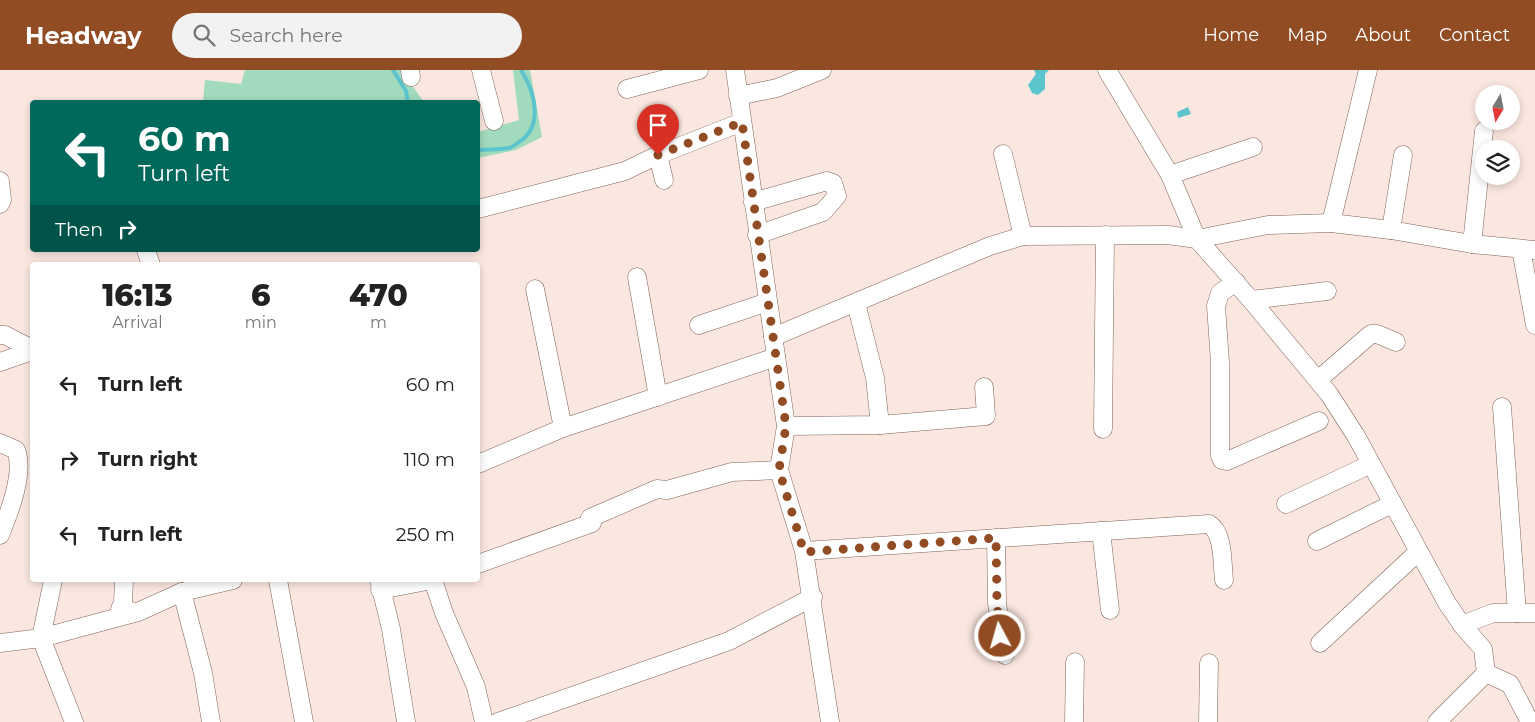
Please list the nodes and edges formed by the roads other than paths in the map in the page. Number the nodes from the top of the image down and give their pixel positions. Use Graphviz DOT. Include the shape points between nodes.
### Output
graph roads {
  1 [pos="481,70"];
  2 [pos="699,70"];
  3 [pos="734,70"];
  4 [pos="822,70"];
  5 [pos="1107,70"];
  6 [pos="1368,70"];
  7 [pos="627,89"];
  8 [pos="738,96"];
  9 [pos="494,121"];
  10 [pos="742,122"];
  11 [pos="1484,131"];
  12 [pos="1253,147"];
  13 [pos="1004,154"];
  14 [pos="658,155"];
  15 [pos="1403,156"];
  16 [pos="1170,175"];
  17 [pos="664,180"];
  18 [pos="0,181"];
  19 [pos="753,202"];
  20 [pos="0,204"];
  21 [pos="480,208"];
  22 [pos="1331,224"];
  23 [pos="1391,230"];
  24 [pos="757,235"];
  25 [pos="1105,235"];
  26 [pos="1023,236"];
  27 [pos="1197,239"];
  28 [pos="1472,244"];
  29 [pos="1528,249"];
  30 [pos="637,277"];
  31 [pos="1236,282"];
  32 [pos="535,289"];
  33 [pos="1327,291"];
  34 [pos="1251,300"];
  35 [pos="768,302"];
  36 [pos="856,303"];
  37 [pos="1535,324"];
  38 [pos="699,325"];
  39 [pos="0,335"];
  40 [pos="773,337"];
  41 [pos="1396,342"];
  42 [pos="30,349"];
  43 [pos="30,351"];
  44 [pos="776,357"];
  45 [pos="0,362"];
  46 [pos="1318,380"];
  47 [pos="984,387"];
  48 [pos="658,397"];
  49 [pos="1502,407"];
  50 [pos="1319,422"];
  51 [pos="880,425"];
  52 [pos="786,426"];
  53 [pos="563,428"];
  54 [pos="1103,429"];
  55 [pos="0,443"];
  56 [pos="480,463"];
  57 [pos="1371,464"];
  58 [pos="779,470"];
  59 [pos="1286,504"];
  60 [pos="1392,504"];
  61 [pos="1101,531"];
  62 [pos="0,535"];
  63 [pos="996,538"];
  64 [pos="1317,541"];
  65 [pos="804,552"];
  66 [pos="1418,552"];
  67 [pos="480,563"];
  68 [pos="1224,580"];
  69 [pos="53,582"];
  70 [pos="124,582"];
  71 [pos="224,582"];
  72 [pos="278,582"];
  73 [pos="411,582"];
  74 [pos="434,582"];
  75 [pos="379,585"];
  76 [pos="182,592"];
  77 [pos="812,597"];
  78 [pos="1110,610"];
  79 [pos="138,612"];
  80 [pos="1517,613"];
  81 [pos="1535,613"];
  82 [pos="1462,625"];
  83 [pos="41,638"];
  84 [pos="0,643"];
  85 [pos="1320,643"];
  86 [pos="1005,655"];
  87 [pos="1075,662"];
  88 [pos="1209,663"];
  89 [pos="1486,674"];
  90 [pos="74,722"];
  91 [pos="211,722"];
  92 [pos="304,722"];
  93 [pos="406,722"];
  94 [pos="484,722"];
  95 [pos="498,722"];
  96 [pos="830,722"];
  97 [pos="1074,722"];
  98 [pos="1208,722"];
  99 [pos="1438,722"];
  100 [pos="1530,722"];
  1 -- 9 [label="street"];
  2 -- 7 [label="street"];
  3 -- 8 [label="street"];
  4 -- 8 [label="street" via="776,88"];
  5 -- 16 [label="street"];
  6 -- 22 [label="street"];
  8 -- 10 [label="street"];
  10 -- 14 [label="street"];
  10 -- 19 [label="street"];
  11 -- 28 [label="street"];
  12 -- 16 [label="street"];
  13 -- 26 [label="street"];
  14 -- 17 [label="street"];
  14 -- 21 [label="street" via="625,171"];
  15 -- 23 [label="street"];
  16 -- 27 [label="street"];
  18 -- 20 [label="street"];
  19 -- 24 [label="street"];
  19 -- 24 [label="street" via="827,181 833,183 837,196 823,212"];
  22 -- 23 [label="street"];
  22 -- 27 [label="street" via="1268,225"];
  23 -- 28 [label="street"];
  24 -- 35 [label="street"];
  25 -- 26 [label="street"];
  25 -- 27 [label="street" via="1168,234"];
  25 -- 54 [label="street"];
  26 -- 36 [label="street" via="990,246"];
  27 -- 31 [label="street"];
  28 -- 29 [label="street"];
  29 -- 37 [label="street"];
  30 -- 48 [label="street"];
  31 -- 34 [label="street"];
  31 -- 50 [label="street" via="1220,293 1216,306 1222,460 1227,461"];
  32 -- 53 [label="street"];
  33 -- 34 [label="street"];
  34 -- 46 [label="street"];
  35 -- 38 [label="street"];
  35 -- 40 [label="street"];
  36 -- 40 [label="street"];
  36 -- 51 [label="street" via="875,378"];
  39 -- 42 [label="street"];
  40 -- 44 [label="street"];
  41 -- 46 [label="street" via="1371,334"];
  43 -- 45 [label="street"];
  44 -- 48 [label="street"];
  44 -- 52 [label="street"];
  46 -- 57 [label="street"];
  47 -- 51 [label="street" via="986,416"];
  48 -- 53 [label="street"];
  49 -- 80 [label="street"];
  51 -- 52 [label="street"];
  52 -- 58 [label="street"];
  53 -- 56 [label="street"];
  55 -- 62 [label="street" via="16,450 20,460 11,510"];
  57 -- 59 [label="street"];
  57 -- 60 [label="street"];
  58 -- 65 [label="street"];
  58 -- 67 [label="street" via="732,472 667,490 657,489 590,518 592,523"];
  60 -- 64 [label="street"];
  60 -- 66 [label="street"];
  61 -- 63 [label="street"];
  61 -- 68 [label="street" via="1208,524 1218,535"];
  61 -- 78 [label="street"];
  63 -- 65 [label="street"];
  63 -- 86 [label="street" via="997,603"];
  65 -- 77 [label="street"];
  66 -- 82 [label="street"];
  66 -- 85 [label="street"];
  69 -- 83 [label="street"];
  70 -- 79 [label="street" via="120,609"];
  71 -- 76 [label="street"];
  72 -- 92 [label="street"];
  73 -- 75 [label="street"];
  74 -- 94 [label="street" via="476,687"];
  75 -- 93 [label="street" via="391,629"];
  76 -- 79 [label="street"];
  76 -- 91 [label="street"];
  77 -- 95 [label="street" via="729,641"];
  77 -- 96 [label="street"];
  79 -- 83 [label="street"];
  80 -- 81 [label="street"];
  80 -- 82 [label="street" via="1493,612"];
  82 -- 89 [label="street" via="1484,648"];
  83 -- 84 [label="street"];
  83 -- 90 [label="street"];
  87 -- 97 [label="street"];
  88 -- 98 [label="street"];
  89 -- 99 [label="street"];
  89 -- 100 [label="street" via="1510,684"];
}
